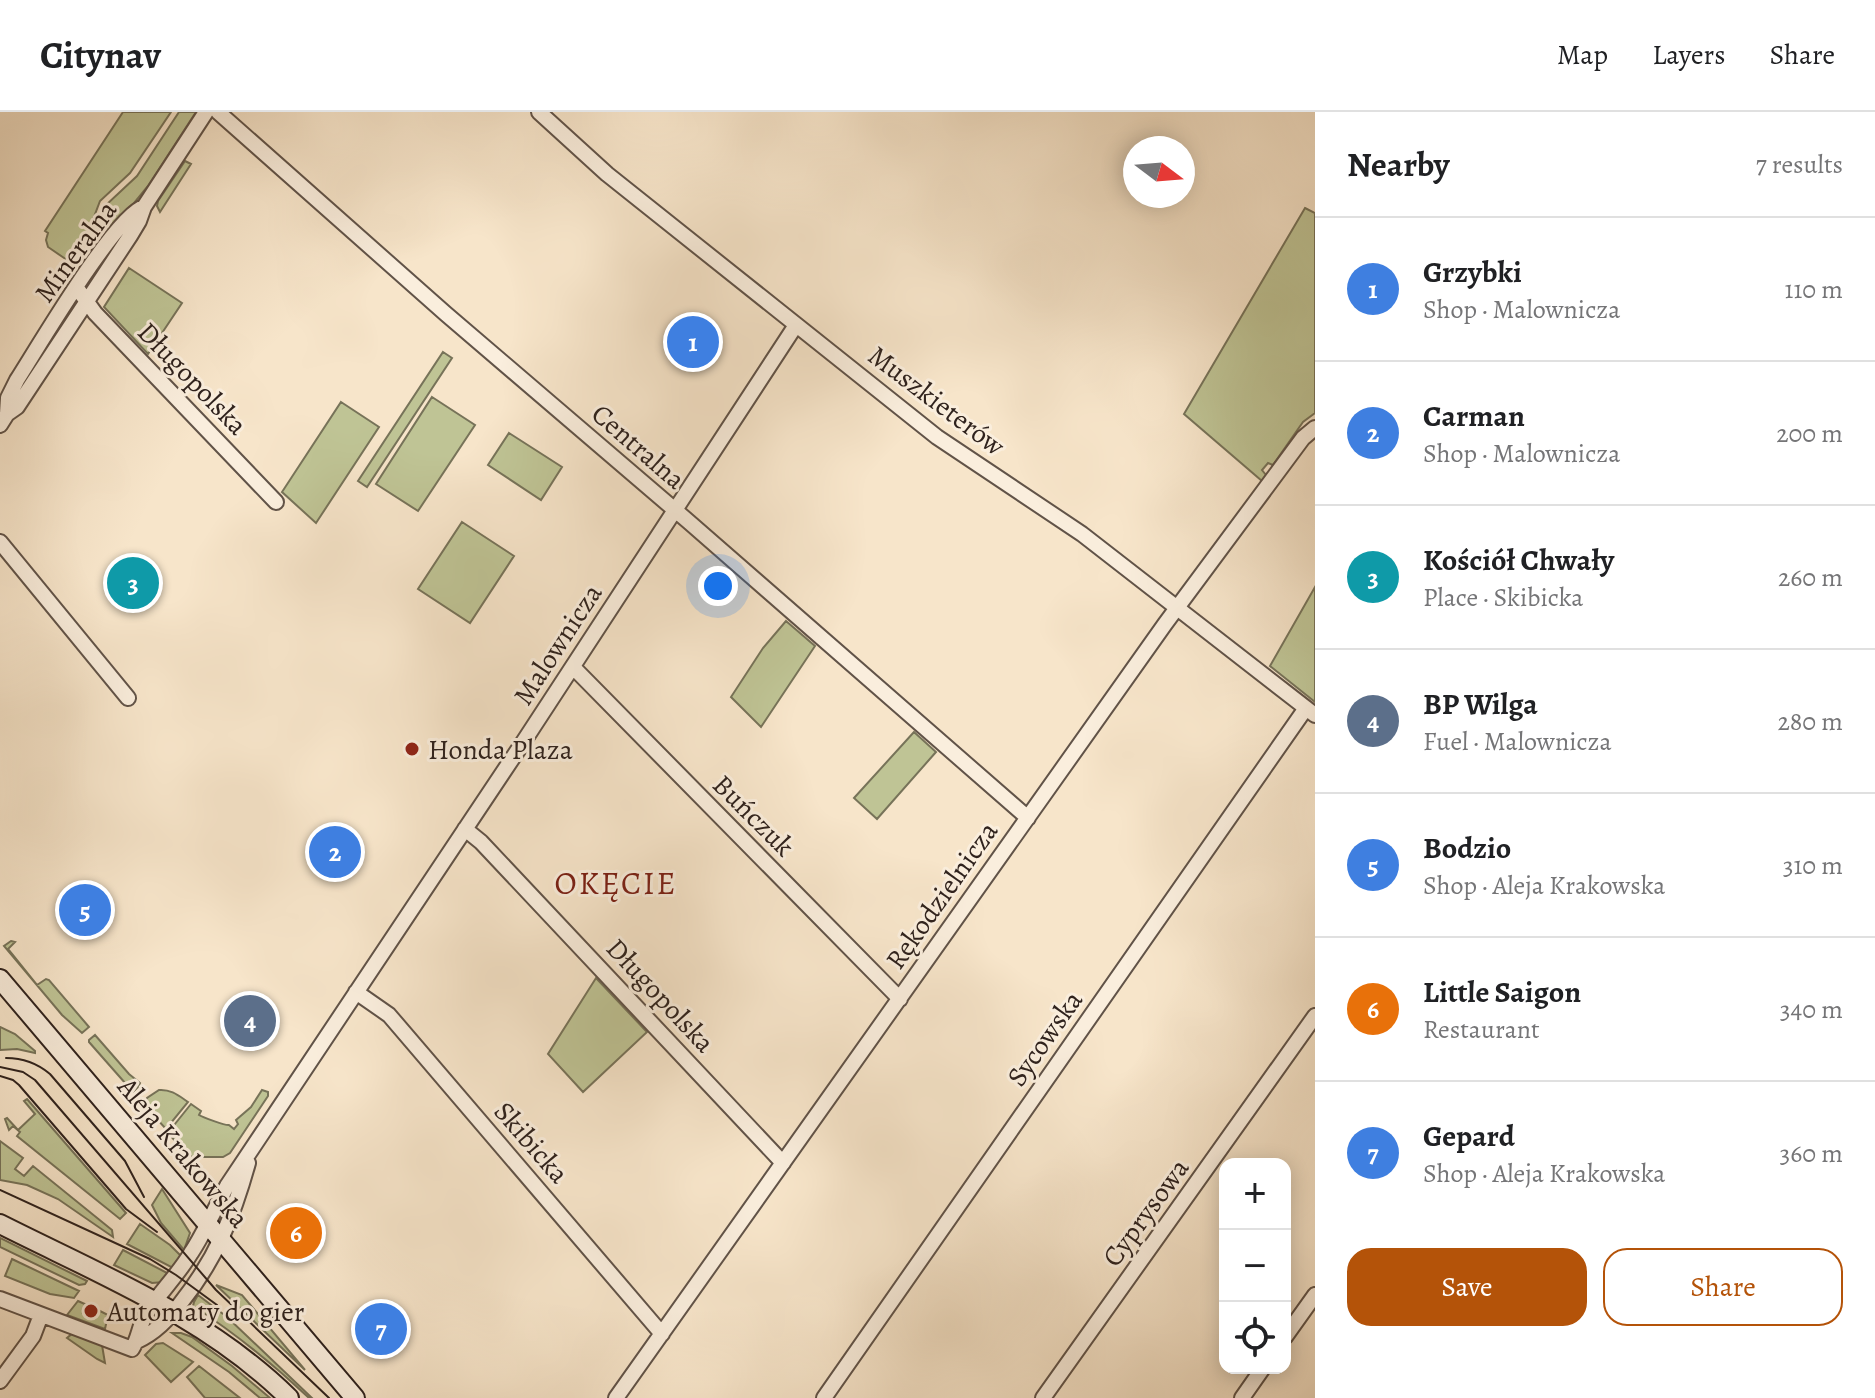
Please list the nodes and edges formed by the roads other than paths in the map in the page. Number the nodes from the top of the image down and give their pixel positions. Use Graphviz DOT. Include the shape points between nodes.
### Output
graph roads {
  1 [pos="206,112"];
  2 [pos="218,112"];
  3 [pos="539,112"];
  4 [pos="144,207"];
  5 [pos="77,288"];
  6 [pos="86,302"];
  7 [pos="796,325"];
  8 [pos="4,419"];
  9 [pos="1315,428"];
  10 [pos="276,502"];
  11 [pos="675,512"];
  12 [pos="0,542"];
  13 [pos="1178,607"];
  14 [pos="573,667"];
  15 [pos="128,698"];
  16 [pos="1310,711"];
  17 [pos="1028,818"];
  18 [pos="465,829"];
  19 [pos="0,979"];
  20 [pos="356,992"];
  21 [pos="900,999"];
  22 [pos="1315,1016"];
  23 [pos="252,1151"];
  24 [pos="783,1163"];
  25 [pos="0,1224"];
  26 [pos="209,1224"];
  27 [pos="222,1239"];
  28 [pos="1315,1295"];
  29 [pos="0,1299"];
  30 [pos="156,1301"];
  31 [pos="174,1311"];
  32 [pos="41,1315"];
  33 [pos="1291,1329"];
  34 [pos="662,1334"];
  35 [pos="137,1341"];
  36 [pos="1259,1374"];
  37 [pos="0,1381"];
  38 [pos="289,1398"];
  39 [pos="355,1398"];
  40 [pos="616,1398"];
  41 [pos="824,1398"];
  42 [pos="1043,1398"];
  43 [pos="1242,1398"];
  1 -- 4 [label="street, Mineralna"];
  2 -- 11 [label="street, Centralna"];
  3 -- 7 [label="street, Muszkieterów" via="607,174"];
  4 -- 5 [label="street, Mineralna" via="112,236"];
  4 -- 6 [label="street, Mineralna"];
  5 -- 6 [label="street, Długopolska"];
  5 -- 8 [label="street, Mineralna" via="17,380"];
  6 -- 8 [label="street, Mineralna"];
  6 -- 10 [label="street, Długopolska"];
  7 -- 11 [label="street, Malownicza"];
  7 -- 13 [label="street, Muszkieterów" via="937,437 1082,534"];
  9 -- 13 [label="street, Rękodzielnicza"];
  11 -- 14 [label="street, Malownicza"];
  11 -- 17 [label="street, Centralna"];
  12 -- 15 [label="street"];
  13 -- 16 [label="street, Muszkieterów"];
  13 -- 17 [label="street, Rękodzielnicza"];
  14 -- 18 [label="street, Malownicza"];
  14 -- 21 [label="street, Buńczuk"];
  16 -- 41 [label="street, Sycowska"];
  17 -- 21 [label="street, Rękodzielnicza"];
  18 -- 20 [label="street, Malownicza"];
  18 -- 24 [label="street, Długopolska"];
  19 -- 26 [label="main road, Aleja Krakowska"];
  20 -- 23 [label="street, Malownicza"];
  20 -- 34 [label="street, Skibicka" via="389,1015"];
  21 -- 24 [label="street, Rękodzielnicza"];
  22 -- 42 [label="street, Cyprysowa"];
  23 -- 26 [label="street, Malownicza"];
  23 -- 27 [label="street, Malownicza"];
  24 -- 34 [label="street, Rękodzielnicza"];
  25 -- 30 [label="main road"];
  26 -- 27 [label="main road, Aleja Krakowska"];
  26 -- 30 [label="street, Malownicza"];
  27 -- 31 [label="street, Malownicza"];
  27 -- 39 [label="main road, Aleja Krakowska"];
  28 -- 33 [label="street"];
  29 -- 32 [label="street"];
  30 -- 31 [label="main road"];
  30 -- 35 [label="street, Malownicza" via="143,1319"];
  31 -- 35 [label="street, Malownicza"];
  31 -- 38 [label="main road" via="238,1353"];
  32 -- 35 [label="street" via="132,1349"];
  32 -- 37 [label="street" via="33,1336"];
  34 -- 40 [label="street, Rękodzielnicza"];
  36 -- 43 [label="street"];
}
